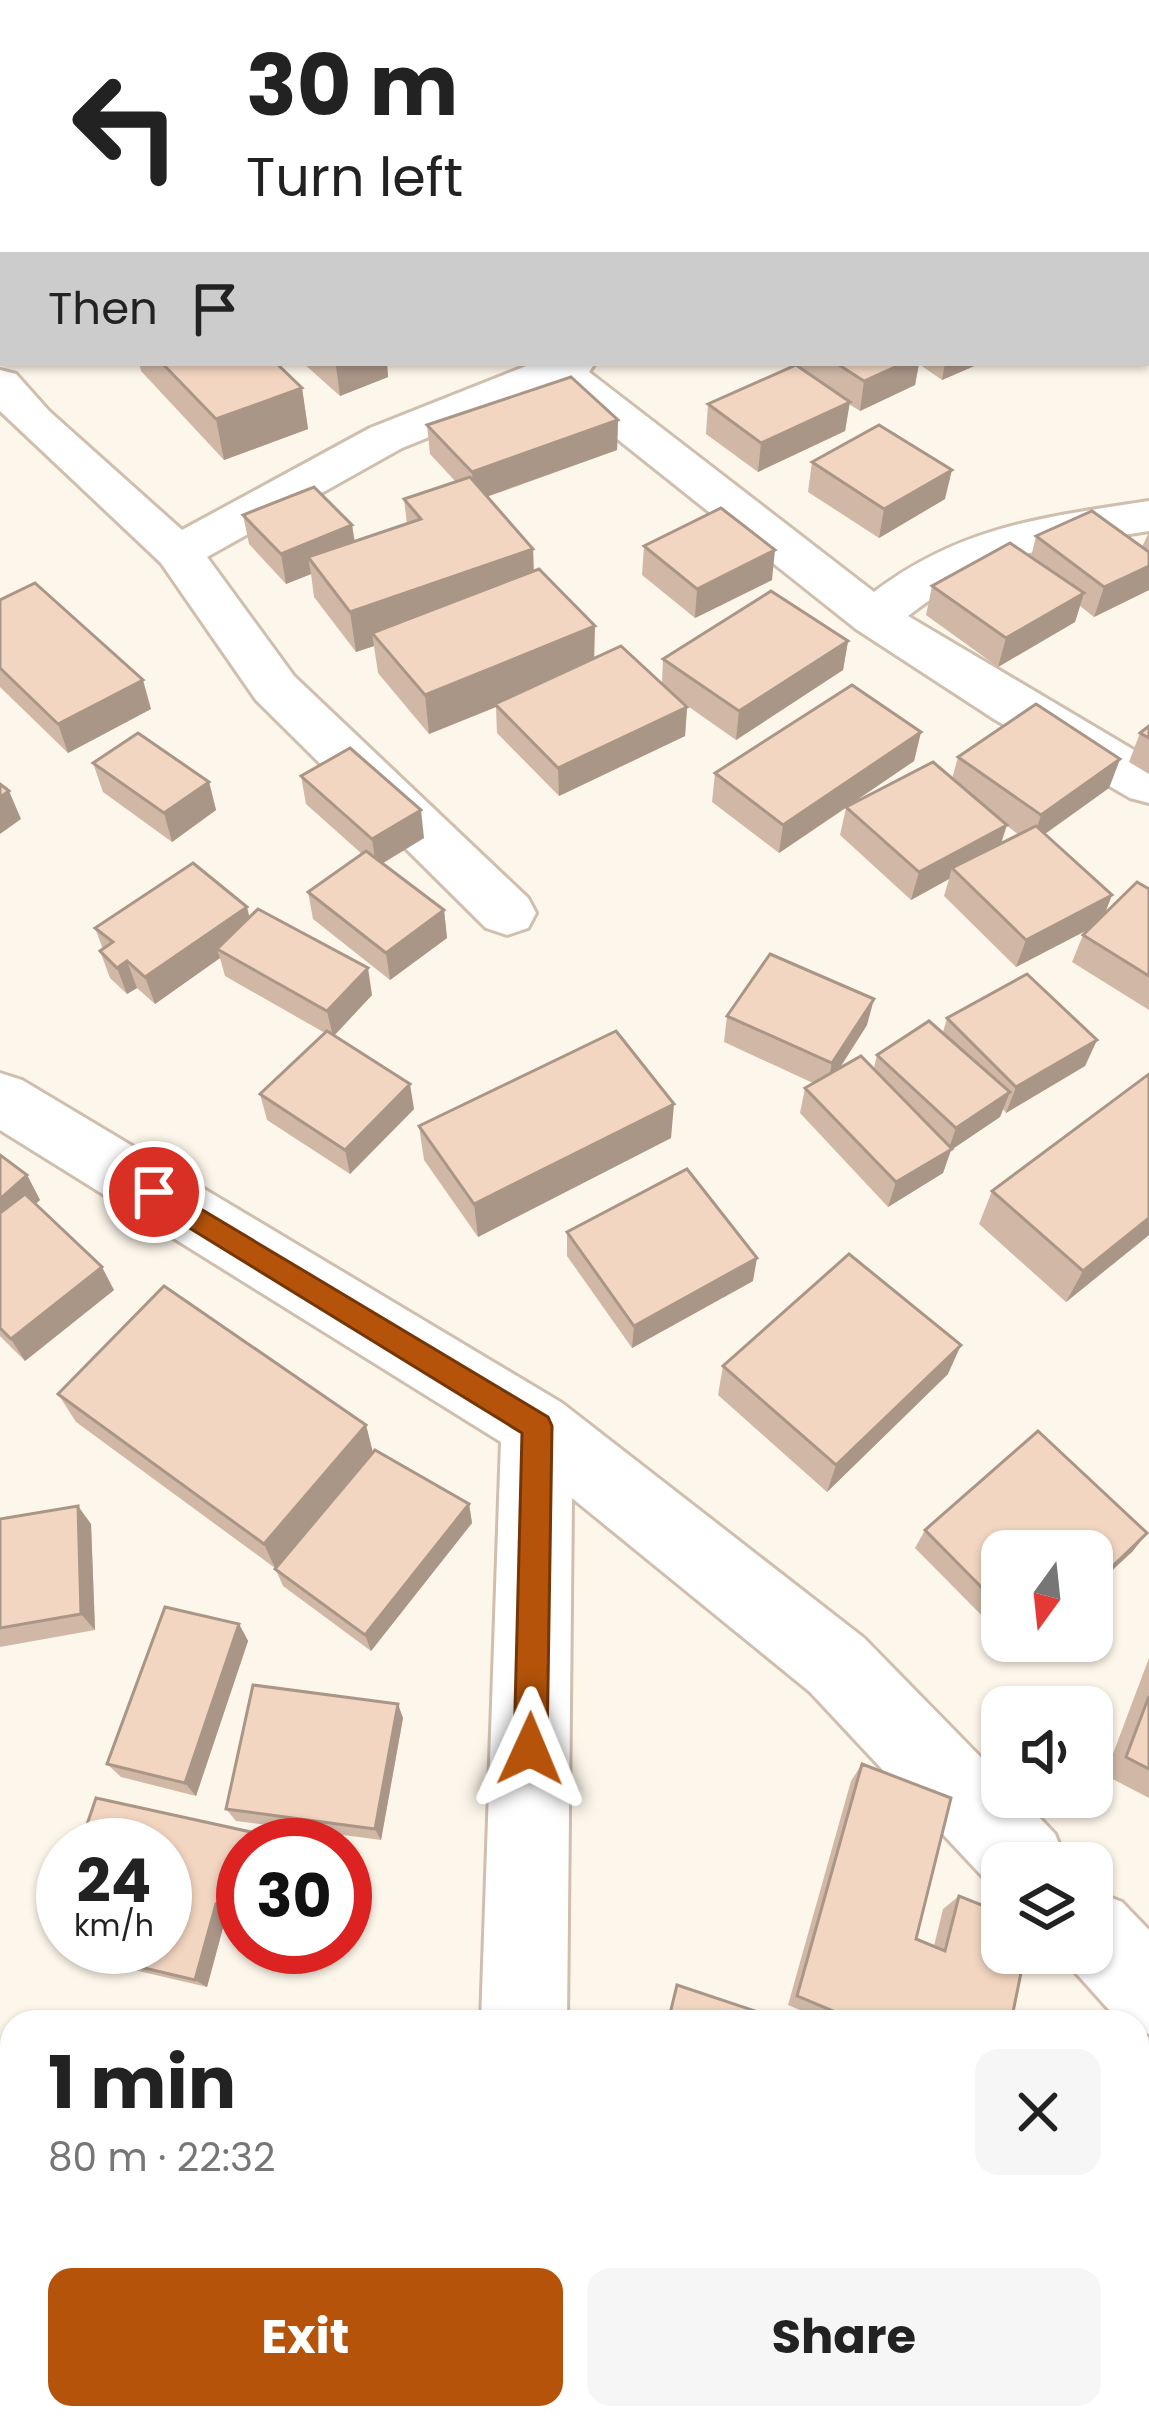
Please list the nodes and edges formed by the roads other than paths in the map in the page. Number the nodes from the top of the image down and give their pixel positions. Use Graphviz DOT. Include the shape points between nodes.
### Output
graph roads {
  1 [pos="566,367"];
  2 [pos="0,383"];
  3 [pos="1149,516"];
  4 [pos="178,552"];
  5 [pos="874,617"];
  6 [pos="1149,784"];
  7 [pos="507,913"];
  8 [pos="0,1098"];
  9 [pos="537,1426"];
  10 [pos="1006,1842"];
  11 [pos="1113,1954"];
  12 [pos="1149,1991"];
  13 [pos="524,2010"];
  1 -- 4 [label="street" via="386,438"];
  1 -- 5 [label="street"];
  2 -- 4 [label="street"];
  3 -- 5 [label="street" via="968,555"];
  4 -- 7 [label="street" via="275,688"];
  5 -- 6 [label="street"];
  8 -- 9 [label="street"];
  9 -- 10 [label="street" via="837,1666"];
  9 -- 13 [label="street"];
  11 -- 12 [label="street"];
}
